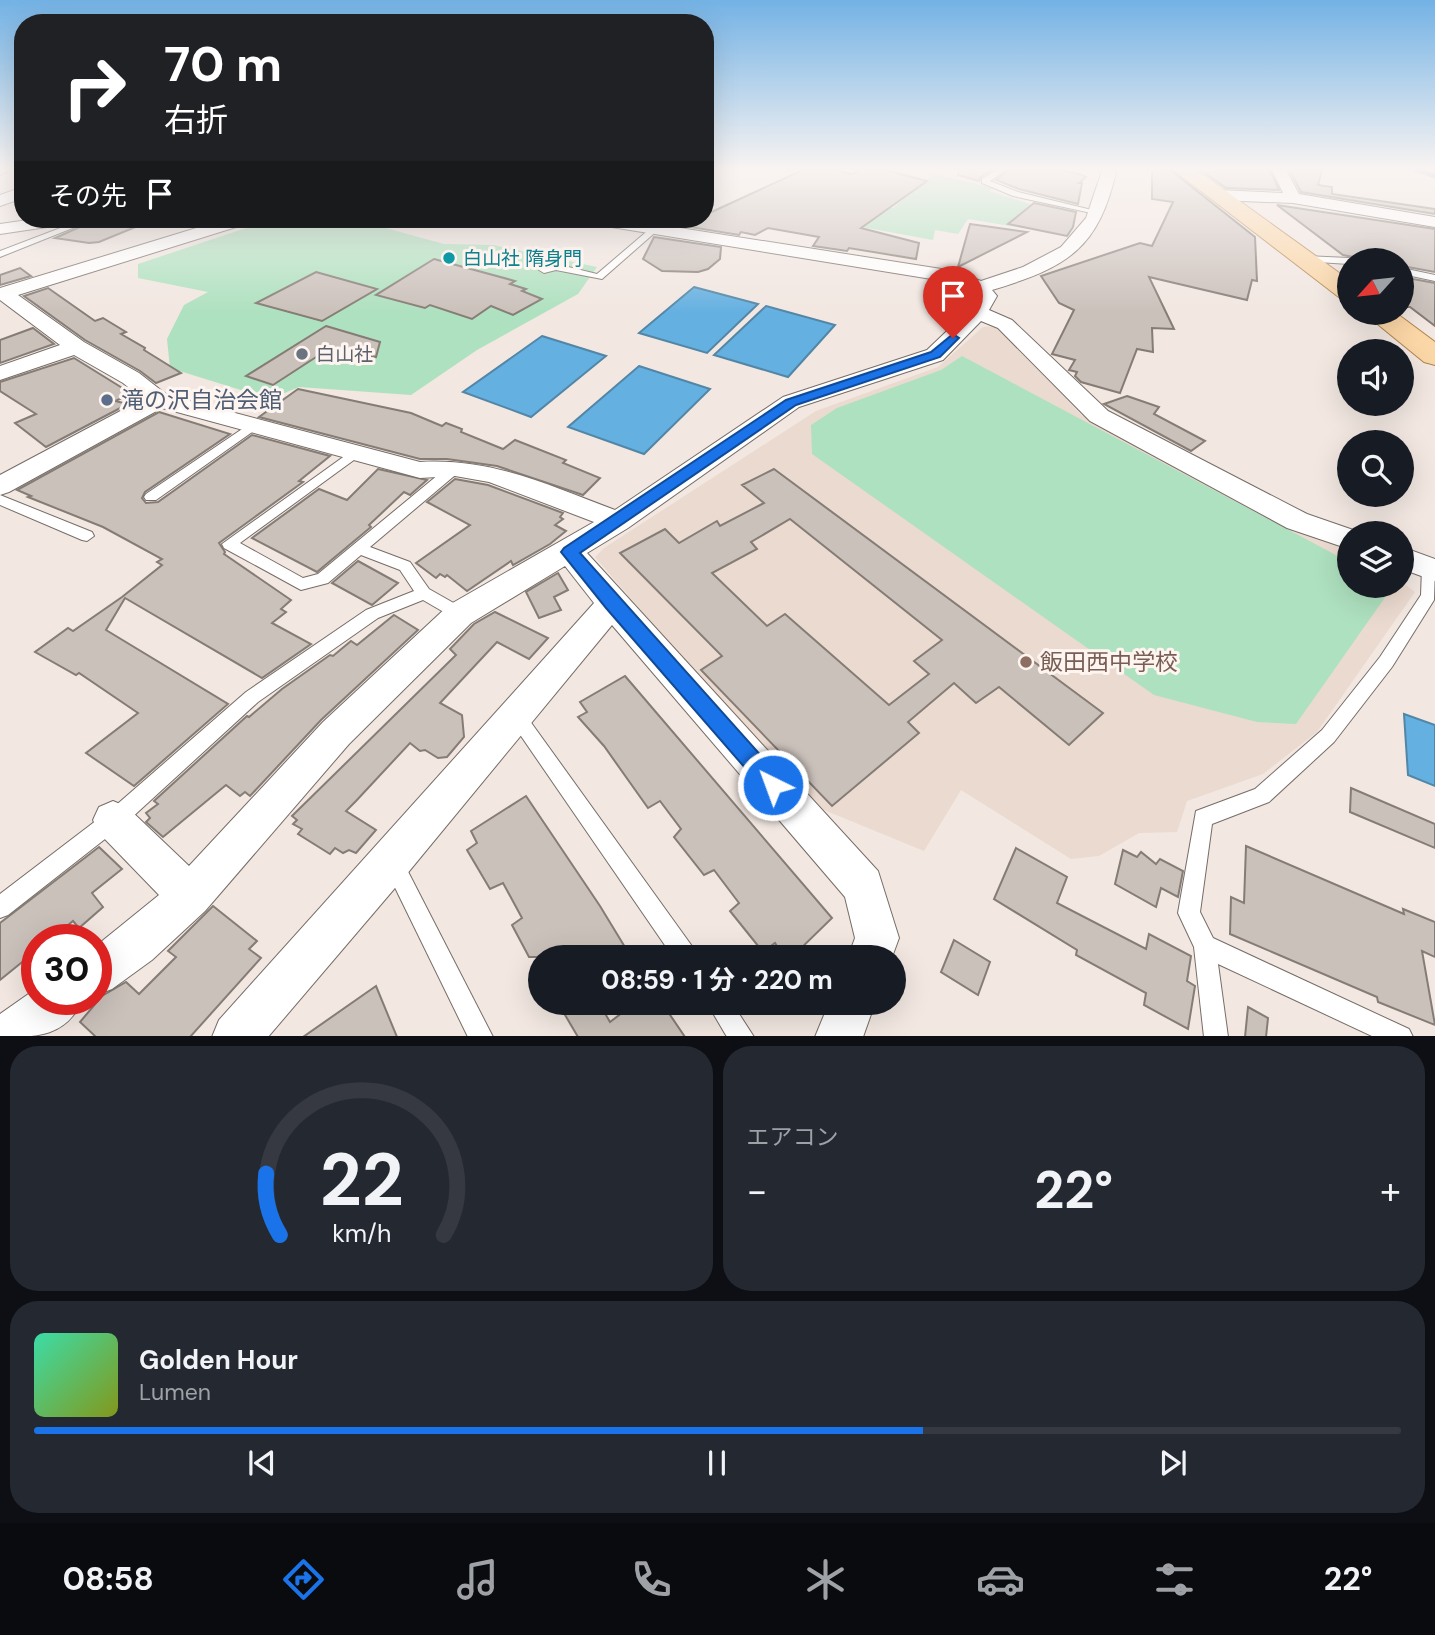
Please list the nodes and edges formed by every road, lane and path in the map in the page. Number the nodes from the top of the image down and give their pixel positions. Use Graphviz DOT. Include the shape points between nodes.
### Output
graph roads {
  1 [pos="1094,216"];
  2 [pos="1247,216"];
  3 [pos="1402,216"];
  4 [pos="1435,222"];
  5 [pos="68,228"];
  6 [pos="214,228"];
  7 [pos="649,228"];
  8 [pos="655,229"];
  9 [pos="0,254"];
  10 [pos="1306,259"];
  11 [pos="1337,260"];
  12 [pos="544,270"];
  13 [pos="1414,274"];
  14 [pos="1435,278"];
  15 [pos="1337,283"];
  16 [pos="980,287"];
  17 [pos="2,294"];
  18 [pos="978,312"];
  19 [pos="1395,326"];
  20 [pos="76,347"];
  21 [pos="1435,356"];
  22 [pos="0,373"];
  23 [pos="159,400"];
  24 [pos="251,427"];
  25 [pos="352,454"];
  26 [pos="455,468"];
  27 [pos="0,486"];
  28 [pos="151,497"];
  29 [pos="0,500"];
  30 [pos="618,522"];
  31 [pos="1337,535"];
  32 [pos="87,536"];
  33 [pos="359,549"];
  34 [pos="570,552"];
  35 [pos="1422,565"];
  36 [pos="424,593"];
  37 [pos="612,603"];
  38 [pos="460,614"];
  39 [pos="516,715"];
  40 [pos="113,820"];
  41 [pos="392,861"];
  42 [pos="190,896"];
  43 [pos="0,907"];
  44 [pos="678,945"];
  45 [pos="874,945"];
  46 [pos="1205,946"];
  47 [pos="112,961"];
  48 [pos="38,1015"];
  49 [pos="726,1015"];
  50 [pos="847,1015"];
  51 [pos="9,1036"];
  52 [pos="237,1036"];
  53 [pos="480,1036"];
  54 [pos="741,1036"];
  55 [pos="839,1036"];
  56 [pos="1216,1036"];
  57 [pos="1399,1036"];
  1 -- 16 [label="street" via="1082,238 1061,257"];
  2 -- 10 [label="main road"];
  3 -- 4 [label="street"];
  5 -- 9 [label="lane"];
  6 -- 17 [label="street"];
  7 -- 8 [label="street"];
  8 -- 12 [label="lane" via="617,267 599,277 556,267"];
  8 -- 16 [label="street" via="954,277"];
  10 -- 11 [label="lane"];
  10 -- 15 [label="main road"];
  13 -- 14 [label="lane"];
  16 -- 18 [label="street" via="987,296"];
  17 -- 20 [label="street"];
  18 -- 30 [label="street" via="935,355 791,402"];
  18 -- 31 [label="street" via="1005,324 1099,416 1297,521"];
  19 -- 21 [label="main road"];
  20 -- 22 [label="street"];
  20 -- 23 [label="street"];
  23 -- 24 [label="street"];
  23 -- 27 [label="street"];
  24 -- 25 [label="street"];
  24 -- 28 [label="lane"];
  25 -- 26 [label="street" via="420,470"];
  25 -- 33 [label="lane" via="229,544 301,584 323,579"];
  26 -- 30 [label="street" via="494,475"];
  26 -- 33 [label="lane"];
  29 -- 32 [label="lane"];
  30 -- 34 [label="street"];
  33 -- 36 [label="lane" via="405,566"];
  34 -- 37 [label="street"];
  34 -- 38 [label="street"];
  35 -- 46 [label="lane" via="1429,596 1386,662 1328,736 1262,796 1203,818 1189,914"];
  36 -- 38 [label="lane"];
  36 -- 40 [label="lane" via="372,614 252,697"];
  37 -- 39 [label="street"];
  37 -- 45 [label="street" via="863,886 877,938"];
  38 -- 42 [label="street" via="335,733"];
  39 -- 41 [label="street"];
  39 -- 44 [label="lane"];
  40 -- 42 [label="street"];
  40 -- 43 [label="lane"];
  41 -- 52 [label="street"];
  41 -- 53 [label="lane"];
  42 -- 47 [label="street"];
  46 -- 56 [label="lane"];
  46 -- 57 [label="lane"];
  48 -- 51 [label="street"];
  49 -- 54 [label="lane"];
  50 -- 55 [label="street"];
}
